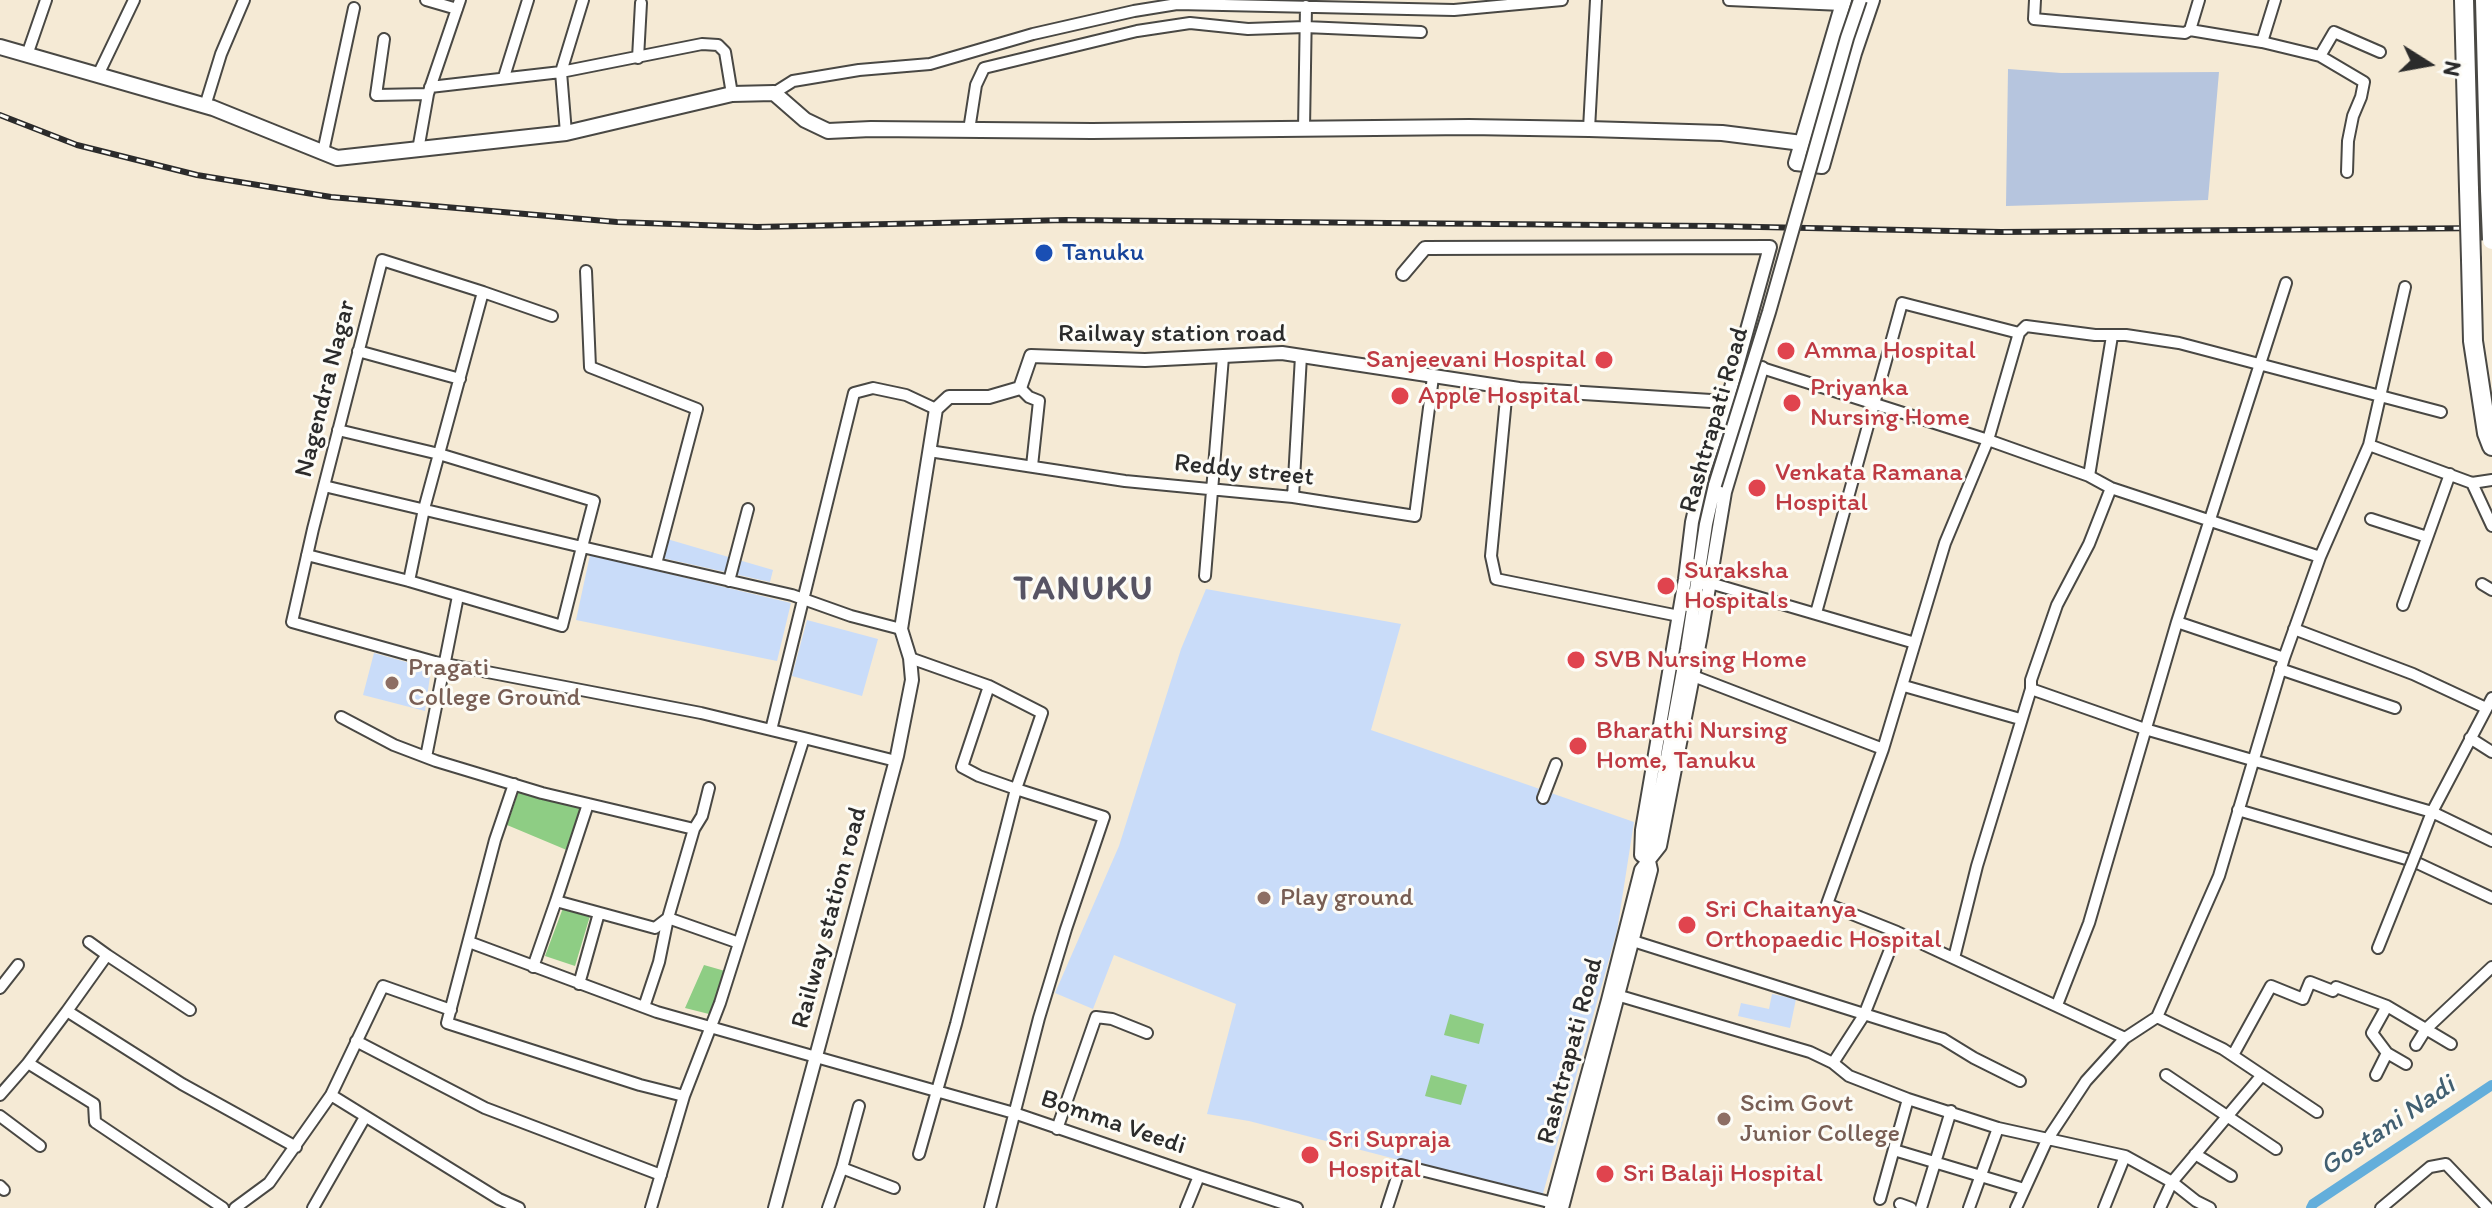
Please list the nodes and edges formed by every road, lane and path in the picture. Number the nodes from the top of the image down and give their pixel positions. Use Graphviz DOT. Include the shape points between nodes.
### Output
graph roads {
  1 [pos="46,0"];
  2 [pos="134,0"];
  3 [pos="244,0"];
  4 [pos="426,0"];
  5 [pos="528,0"];
  6 [pos="583,0"];
  7 [pos="1562,0"];
  8 [pos="1596,0"];
  9 [pos="1729,0"];
  10 [pos="1860,0"];
  11 [pos="1872,0"];
  12 [pos="2035,0"];
  13 [pos="2199,0"];
  14 [pos="2275,0"];
  15 [pos="2464,0"];
  16 [pos="2485,0"];
  17 [pos="1747,1"];
  18 [pos="1843,2"];
  19 [pos="641,3"];
  20 [pos="459,4"];
  21 [pos="1408,5"];
  22 [pos="1306,6"];
  23 [pos="354,8"];
  24 [pos="1305,27"];
  25 [pos="2190,30"];
  26 [pos="1421,32"];
  27 [pos="384,39"];
  28 [pos="2262,42"];
  29 [pos="0,47"];
  30 [pos="1829,49"];
  31 [pos="2380,52"];
  32 [pos="1854,53"];
  33 [pos="27,55"];
  34 [pos="2320,56"];
  35 [pos="638,58"];
  36 [pos="561,72"];
  37 [pos="98,75"];
  38 [pos="504,77"];
  39 [pos="429,90"];
  40 [pos="774,93"];
  41 [pos="732,94"];
  42 [pos="205,106"];
  43 [pos="1304,129"];
  44 [pos="1589,129"];
  45 [pos="969,130"];
  46 [pos="566,133"];
  47 [pos="1802,143"];
  48 [pos="418,150"];
  49 [pos="323,152"];
  50 [pos="2347,172"];
  51 [pos="2490,191"];
  52 [pos="2492,240"];
  53 [pos="586,271"];
  54 [pos="1403,274"];
  55 [pos="2286,283"];
  56 [pos="2405,287"];
  57 [pos="483,292"];
  58 [pos="552,316"];
  59 [pos="2019,333"];
  60 [pos="2112,336"];
  61 [pos="358,351"];
  62 [pos="1301,356"];
  63 [pos="1223,357"];
  64 [pos="2261,364"];
  65 [pos="1762,368"];
  66 [pos="1433,377"];
  67 [pos="460,379"];
  68 [pos="1020,388"];
  69 [pos="1507,388"];
  70 [pos="2382,397"];
  71 [pos="1727,402"];
  72 [pos="1875,405"];
  73 [pos="936,409"];
  74 [pos="2441,412"];
  75 [pos="338,430"];
  76 [pos="1988,440"];
  77 [pos="2369,445"];
  78 [pos="2492,446"];
  79 [pos="929,451"];
  80 [pos="439,454"];
  81 [pos="1032,466"];
  82 [pos="2450,474"];
  83 [pos="2089,476"];
  84 [pos="2492,480"];
  85 [pos="2472,483"];
  86 [pos="324,486"];
  87 [pos="2111,488"];
  88 [pos="1212,489"];
  89 [pos="1293,497"];
  90 [pos="424,509"];
  91 [pos="748,509"];
  92 [pos="2371,519"];
  93 [pos="2209,520"];
  94 [pos="2492,526"];
  95 [pos="2427,537"];
  96 [pos="582,547"];
  97 [pos="307,555"];
  98 [pos="2320,557"];
  99 [pos="656,564"];
  100 [pos="1205,576"];
  101 [pos="409,581"];
  102 [pos="729,581"];
  103 [pos="1704,584"];
  104 [pos="458,596"];
  105 [pos="801,599"];
  106 [pos="2403,605"];
  107 [pos="1816,613"];
  108 [pos="1679,616"];
  109 [pos="2177,622"];
  110 [pos="901,629"];
  111 [pos="2294,629"];
  112 [pos="1915,643"];
  113 [pos="910,658"];
  114 [pos="2284,658"];
  115 [pos="444,664"];
  116 [pos="2280,669"];
  117 [pos="1688,674"];
  118 [pos="989,686"];
  119 [pos="1904,686"];
  120 [pos="2031,689"];
  121 [pos="2489,703"];
  122 [pos="2395,708"];
  123 [pos="341,717"];
  124 [pos="2020,719"];
  125 [pos="2145,729"];
  126 [pos="771,730"];
  127 [pos="804,738"];
  128 [pos="2470,738"];
  129 [pos="1883,749"];
  130 [pos="2492,752"];
  131 [pos="426,757"];
  132 [pos="896,761"];
  133 [pos="2251,761"];
  134 [pos="1556,764"];
  135 [pos="514,784"];
  136 [pos="709,788"];
  137 [pos="1016,789"];
  138 [pos="1543,798"];
  139 [pos="588,804"];
  140 [pos="2238,810"];
  141 [pos="2432,812"];
  142 [pos="694,829"];
  143 [pos="2492,841"];
  144 [pos="1649,861"];
  145 [pos="2492,898"];
  146 [pos="556,901"];
  147 [pos="599,913"];
  148 [pos="668,918"];
  149 [pos="1897,932"];
  150 [pos="1633,941"];
  151 [pos="89,942"];
  152 [pos="469,942"];
  153 [pos="739,943"];
  154 [pos="2378,948"];
  155 [pos="107,955"];
  156 [pos="1954,958"];
  157 [pos="18,965"];
  158 [pos="533,967"];
  159 [pos="2492,967"];
  160 [pos="579,984"];
  161 [pos="0,988"];
  162 [pos="1620,996"];
  163 [pos="2057,1005"];
  164 [pos="2387,1006"];
  165 [pos="644,1007"];
  166 [pos="190,1010"];
  167 [pos="451,1010"];
  168 [pos="67,1011"];
  169 [pos="1864,1015"];
  170 [pos="2157,1017"];
  171 [pos="711,1027"];
  172 [pos="2426,1029"];
  173 [pos="1147,1033"];
  174 [pos="2125,1038"];
  175 [pos="356,1041"];
  176 [pos="2451,1044"];
  177 [pos="2416,1045"];
  178 [pos="2387,1053"];
  179 [pos="816,1055"];
  180 [pos="2233,1055"];
  181 [pos="28,1063"];
  182 [pos="1833,1063"];
  183 [pos="2406,1064"];
  184 [pos="2166,1075"];
  185 [pos="2262,1075"];
  186 [pos="2376,1075"];
  187 [pos="2020,1081"];
  188 [pos="937,1090"];
  189 [pos="0,1095"];
  190 [pos="331,1095"];
  191 [pos="684,1096"];
  192 [pos="1908,1099"];
  193 [pos="859,1106"];
  194 [pos="1951,1111"];
  195 [pos="2317,1112"];
  196 [pos="1014,1113"];
  197 [pos="0,1116"];
  198 [pos="365,1117"];
  199 [pos="2227,1117"];
  200 [pos="1998,1128"];
  201 [pos="1057,1129"];
  202 [pos="2047,1140"];
  203 [pos="40,1146"];
  204 [pos="296,1147"];
  205 [pos="2276,1149"];
  206 [pos="1894,1150"];
  207 [pos="919,1154"];
  208 [pos="2195,1154"];
  209 [pos="2125,1156"];
  210 [pos="1937,1162"];
  211 [pos="842,1168"];
  212 [pos="1980,1174"];
  213 [pos="661,1175"];
  214 [pos="1199,1176"];
  215 [pos="2231,1176"];
  216 [pos="2172,1182"];
  217 [pos="894,1188"];
  218 [pos="2024,1189"];
  219 [pos="1880,1199"];
  220 [pos="496,1203"];
  221 [pos="1900,1204"];
  222 [pos="2195,1205"];
  223 [pos="1555,1206"];
  224 [pos="2389,1206"];
  225 [pos="223,1208"];
  226 [pos="235,1208"];
  227 [pos="313,1208"];
  228 [pos="519,1208"];
  229 [pos="651,1208"];
  230 [pos="775,1208"];
  231 [pos="828,1208"];
  232 [pos="990,1208"];
  233 [pos="1186,1208"];
  234 [pos="1297,1208"];
  235 [pos="1387,1208"];
  236 [pos="1911,1208"];
  237 [pos="1921,1208"];
  238 [pos="1969,1208"];
  239 [pos="2016,1208"];
  240 [pos="2104,1208"];
  241 [pos="2160,1208"];
  242 [pos="2210,1208"];
  243 [pos="2488,1208"];
  1 -- 33 [label="street"];
  2 -- 37 [label="street"];
  3 -- 42 [label="street"];
  4 -- 20 [label="street"];
  5 -- 38 [label="street"];
  6 -- 36 [label="street"];
  7 -- 21 [label="street" via="1454,10"];
  8 -- 44 [label="street"];
  9 -- 17 [label="street"];
  10 -- 103 [label="street, Rashtrapati Road, bridge" via="1715,485 1706,524"];
  11 -- 32 [label="main road"];
  12 -- 25 [label="street" via="2034,19"];
  13 -- 25 [label="street"];
  14 -- 28 [label="street"];
  15 -- 78 [label="highway, bridge" via="2473,341"];
  16 -- 51 [label="highway"];
  17 -- 18 [label="street"];
  18 -- 30 [label="main road"];
  19 -- 35 [label="street"];
  20 -- 39 [label="street"];
  21 -- 22 [label="street"];
  22 -- 24 [label="street"];
  22 -- 40 [label="street" via="1177,4 1134,11 930,64 793,81"];
  23 -- 49 [label="street"];
  24 -- 26 [label="street"];
  24 -- 43 [label="street"];
  24 -- 45 [label="street" via="1190,23 984,68"];
  25 -- 28 [label="street"];
  27 -- 39 [label="street" via="376,95"];
  28 -- 34 [label="street"];
  29 -- 33 [label="main road"];
  30 -- 32 [label="street"];
  30 -- 47 [label="main road"];
  31 -- 34 [label="street" via="2334,32"];
  32 -- 47 [label="main road" via="1822,166 1796,163"];
  33 -- 37 [label="main road"];
  34 -- 50 [label="street" via="2364,82 2350,128"];
  35 -- 36 [label="street"];
  35 -- 41 [label="street" via="718,45 725,52"];
  36 -- 38 [label="street"];
  36 -- 46 [label="street"];
  37 -- 42 [label="main road"];
  38 -- 39 [label="street"];
  39 -- 48 [label="street"];
  40 -- 41 [label="main road"];
  40 -- 45 [label="main road" via="805,120 828,131"];
  41 -- 46 [label="main road"];
  42 -- 49 [label="main road"];
  43 -- 44 [label="main road"];
  43 -- 45 [label="main road"];
  44 -- 47 [label="main road" via="1722,133"];
  46 -- 48 [label="main road"];
  48 -- 49 [label="main road" via="337,158"];
  51 -- 52 [label="highway, bridge"];
  53 -- 99 [label="street" via="590,367 697,409"];
  54 -- 71 [label="street" via="1425,248 1770,247"];
  55 -- 64 [label="street"];
  56 -- 70 [label="street"];
  57 -- 58 [label="street"];
  57 -- 61 [label="street, Nagendra Nagar" via="382,260"];
  57 -- 67 [label="street"];
  59 -- 60 [label="street" via="2026,326"];
  59 -- 72 [label="street" via="1902,303"];
  59 -- 76 [label="street"];
  60 -- 64 [label="street" via="2179,343"];
  60 -- 83 [label="street"];
  61 -- 67 [label="street"];
  61 -- 75 [label="street, Nagendra Nagar"];
  62 -- 63 [label="street, Railway station road"];
  62 -- 66 [label="street, Railway station road"];
  62 -- 89 [label="street"];
  63 -- 68 [label="street, Railway station road" via="1031,356"];
  63 -- 88 [label="street"];
  64 -- 70 [label="street"];
  64 -- 93 [label="street"];
  65 -- 72 [label="street"];
  65 -- 103 [label="street"];
  66 -- 69 [label="street, Railway station road"];
  66 -- 89 [label="street, Reddy street" via="1415,516"];
  67 -- 80 [label="street"];
  68 -- 73 [label="street" via="989,397 949,397"];
  68 -- 81 [label="street" via="1039,401"];
  69 -- 71 [label="street, Railway station road"];
  69 -- 108 [label="street" via="1491,556 1496,579"];
  70 -- 74 [label="street"];
  70 -- 77 [label="street"];
  71 -- 108 [label="street" via="1692,522"];
  72 -- 76 [label="street"];
  72 -- 107 [label="street"];
  73 -- 79 [label="street, Railway station road"];
  73 -- 105 [label="street" via="873,388 854,393"];
  75 -- 80 [label="street"];
  75 -- 86 [label="street, Nagendra Nagar"];
  76 -- 83 [label="street"];
  76 -- 112 [label="street" via="1945,543"];
  77 -- 82 [label="street"];
  77 -- 98 [label="street"];
  79 -- 81 [label="street, Reddy street"];
  79 -- 110 [label="street, Railway station road"];
  80 -- 90 [label="street"];
  80 -- 96 [label="street" via="594,501"];
  81 -- 88 [label="street, Reddy street"];
  82 -- 85 [label="street"];
  82 -- 95 [label="street"];
  83 -- 87 [label="street"];
  84 -- 85 [label="street"];
  85 -- 94 [label="street"];
  86 -- 90 [label="street"];
  86 -- 97 [label="street, Nagendra Nagar"];
  87 -- 93 [label="street"];
  87 -- 120 [label="street" via="2057,605"];
  88 -- 89 [label="street, Reddy street"];
  88 -- 100 [label="street"];
  90 -- 96 [label="street"];
  90 -- 101 [label="street"];
  91 -- 102 [label="street"];
  92 -- 95 [label="street"];
  93 -- 98 [label="street"];
  93 -- 109 [label="street"];
  95 -- 106 [label="street"];
  96 -- 99 [label="street"];
  96 -- 104 [label="street" via="562,626"];
  97 -- 101 [label="street"];
  97 -- 115 [label="street, Nagendra Nagar" via="292,622"];
  98 -- 111 [label="street"];
  99 -- 102 [label="street"];
  101 -- 104 [label="street"];
  102 -- 105 [label="street"];
  103 -- 107 [label="street"];
  103 -- 117 [label="street, Rashtrapati Road"];
  104 -- 115 [label="street"];
  105 -- 110 [label="street"];
  105 -- 126 [label="street"];
  107 -- 112 [label="street"];
  108 -- 144 [label="street" via="1642,830 1641,855"];
  109 -- 114 [label="street"];
  109 -- 125 [label="street"];
  110 -- 113 [label="street, Railway station road"];
  111 -- 114 [label="street"];
  111 -- 121 [label="street"];
  112 -- 119 [label="street"];
  113 -- 118 [label="street"];
  113 -- 132 [label="street, Railway station road" via="912,680"];
  114 -- 116 [label="street"];
  115 -- 126 [label="street"];
  115 -- 131 [label="street"];
  116 -- 122 [label="street"];
  116 -- 133 [label="street"];
  117 -- 129 [label="street"];
  117 -- 144 [label="street, Rashtrapati Road"];
  118 -- 137 [label="street" via="1042,713"];
  118 -- 137 [label="street" via="962,767"];
  119 -- 124 [label="street"];
  119 -- 129 [label="street"];
  120 -- 124 [label="street"];
  120 -- 125 [label="street"];
  121 -- 128 [label="street"];
  123 -- 131 [label="street"];
  124 -- 156 [label="street"];
  125 -- 133 [label="street"];
  125 -- 163 [label="street" via="2089,923"];
  126 -- 127 [label="street"];
  127 -- 132 [label="street"];
  127 -- 153 [label="street"];
  128 -- 130 [label="street"];
  128 -- 141 [label="street"];
  129 -- 149 [label="street" via="1827,904"];
  131 -- 135 [label="street"];
  132 -- 179 [label="street, Railway station road"];
  133 -- 140 [label="street"];
  133 -- 141 [label="street"];
  134 -- 138 [label="street"];
  135 -- 139 [label="street"];
  135 -- 152 [label="street"];
  136 -- 142 [label="street"];
  137 -- 188 [label="street"];
  137 -- 196 [label="street" via="1104,817"];
  139 -- 142 [label="street"];
  139 -- 146 [label="street"];
  140 -- 145 [label="street" via="2413,861"];
  140 -- 170 [label="street" via="2219,876"];
  141 -- 143 [label="street"];
  141 -- 154 [label="street, bridge"];
  142 -- 148 [label="street"];
  144 -- 150 [label="street, Rashtrapati Road"];
  144 -- 223 [label="street, Rashtrapati Road" via="1641,870"];
  146 -- 147 [label="street"];
  146 -- 158 [label="street"];
  147 -- 148 [label="street" via="655,928"];
  147 -- 160 [label="street"];
  148 -- 153 [label="street"];
  148 -- 165 [label="street"];
  149 -- 156 [label="street"];
  149 -- 169 [label="street"];
  150 -- 162 [label="street, Rashtrapati Road"];
  150 -- 169 [label="street"];
  151 -- 155 [label="street"];
  152 -- 158 [label="street"];
  152 -- 167 [label="street"];
  153 -- 171 [label="street"];
  155 -- 166 [label="street"];
  155 -- 168 [label="street"];
  156 -- 163 [label="street"];
  157 -- 161 [label="street"];
  158 -- 160 [label="street"];
  159 -- 172 [label="street"];
  160 -- 165 [label="street"];
  162 -- 182 [label="street"];
  162 -- 223 [label="street, Rashtrapati Road"];
  163 -- 174 [label="street"];
  164 -- 172 [label="street"];
  164 -- 178 [label="street" via="2372,1033"];
  164 -- 180 [label="street" via="2310,982 2303,999 2271,986"];
  165 -- 171 [label="street"];
  167 -- 175 [label="street" via="383,986"];
  167 -- 191 [label="street" via="447,1023"];
  168 -- 181 [label="street"];
  168 -- 204 [label="street" via="182,1084"];
  169 -- 182 [label="street"];
  169 -- 187 [label="street" via="1943,1039"];
  170 -- 174 [label="street"];
  170 -- 180 [label="street"];
  171 -- 179 [label="street"];
  171 -- 191 [label="street"];
  172 -- 176 [label="street"];
  172 -- 177 [label="street"];
  173 -- 201 [label="street" via="1096,1017"];
  174 -- 202 [label="street" via="2086,1081"];
  175 -- 190 [label="street"];
  175 -- 213 [label="street" via="485,1108"];
  178 -- 183 [label="street"];
  178 -- 186 [label="street"];
  179 -- 188 [label="street"];
  179 -- 230 [label="street, Railway station road"];
  180 -- 185 [label="street"];
  181 -- 189 [label="street"];
  181 -- 225 [label="street" via="94,1104 95,1122"];
  182 -- 192 [label="street" via="1849,1076"];
  184 -- 199 [label="street"];
  185 -- 195 [label="street"];
  185 -- 199 [label="street"];
  188 -- 196 [label="street, Bomma Veedi"];
  188 -- 207 [label="street"];
  190 -- 198 [label="street"];
  190 -- 204 [label="street"];
  191 -- 213 [label="street"];
  192 -- 194 [label="street"];
  192 -- 206 [label="street"];
  193 -- 211 [label="street"];
  194 -- 200 [label="street"];
  194 -- 210 [label="street"];
  196 -- 201 [label="street, Bomma Veedi"];
  196 -- 232 [label="street"];
  197 -- 203 [label="street"];
  198 -- 220 [label="street"];
  198 -- 227 [label="street"];
  199 -- 205 [label="street"];
  199 -- 208 [label="street"];
  200 -- 202 [label="street"];
  200 -- 212 [label="street"];
  201 -- 214 [label="street, Bomma Veedi"];
  202 -- 209 [label="street"];
  202 -- 218 [label="street"];
  204 -- 226 [label="street" via="269,1183"];
  206 -- 210 [label="street"];
  206 -- 219 [label="street"];
  208 -- 215 [label="street"];
  208 -- 216 [label="street"];
  209 -- 216 [label="street"];
  209 -- 240 [label="street"];
  210 -- 212 [label="street"];
  210 -- 237 [label="street"];
  211 -- 217 [label="street"];
  211 -- 231 [label="street"];
  212 -- 218 [label="street"];
  212 -- 238 [label="street"];
  213 -- 229 [label="street"];
  214 -- 233 [label="street"];
  214 -- 234 [label="street, Bomma Veedi"];
  216 -- 222 [label="street"];
  216 -- 241 [label="street"];
  218 -- 239 [label="street"];
  220 -- 228 [label="street"];
  221 -- 236 [label="street"];
  222 -- 242 [label="street"];
  223 -- 235 [label="street" via="1401,1165"];
  224 -- 243 [label="street" via="2430,1167 2446,1164"];
}
